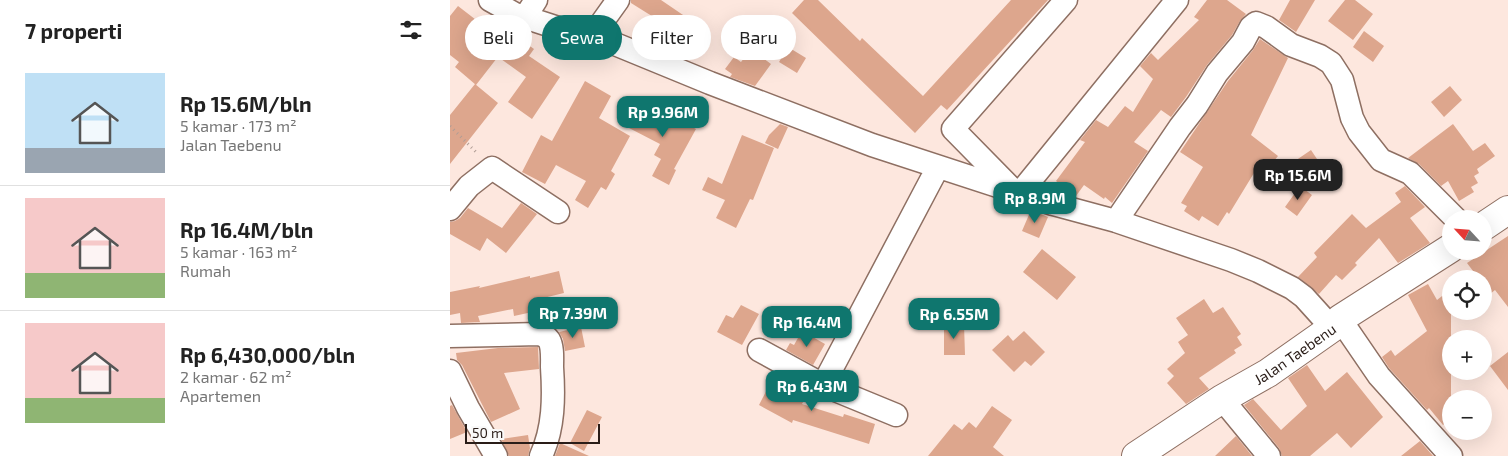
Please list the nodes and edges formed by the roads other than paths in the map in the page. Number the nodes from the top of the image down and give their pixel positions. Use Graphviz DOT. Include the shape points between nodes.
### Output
graph roads {
  1 [pos="490,0"];
  2 [pos="618,0"];
  3 [pos="1066,0"];
  4 [pos="1177,0"];
  5 [pos="531,9"];
  6 [pos="608,15"];
  7 [pos="542,17"];
  8 [pos="622,46"];
  9 [pos="938,167"];
  10 [pos="1017,192"];
  11 [pos="450,209"];
  12 [pos="1447,210"];
  13 [pos="1508,210"];
  14 [pos="558,212"];
  15 [pos="1492,221"];
  16 [pos="1116,222"];
  17 [pos="1442,254"];
  18 [pos="1336,324"];
  19 [pos="450,336"];
  20 [pos="759,350"];
  21 [pos="450,371"];
  22 [pos="823,385"];
  23 [pos="1222,399"];
  24 [pos="896,415"];
  25 [pos="496,456"];
  26 [pos="542,456"];
  27 [pos="1136,456"];
  28 [pos="1269,456"];
  29 [pos="1451,456"];
  1 -- 5 [label="street" via="503,9"];
  2 -- 6 [label="street"];
  3 -- 10 [label="street" via="953,129"];
  4 -- 10 [label="street"];
  5 -- 7 [label="street"];
  8 -- 9 [label="street" via="814,124"];
  9 -- 10 [label="street"];
  9 -- 22 [label="street"];
  10 -- 16 [label="street"];
  11 -- 14 [label="street" via="469,186 492,168"];
  12 -- 16 [label="street" via="1410,173 1381,160 1352,118 1342,80 1332,63 1292,45 1256,23 1217,73"];
  13 -- 15 [label="main road"];
  16 -- 18 [label="street" via="1258,271 1292,288"];
  17 -- 18 [label="main road, Jalan Taebenu"];
  18 -- 23 [label="main road, Jalan Taebenu" via="1268,373"];
  18 -- 29 [label="street"];
  19 -- 26 [label="street" via="539,334 549,341 554,399"];
  20 -- 22 [label="street"];
  21 -- 25 [label="street"];
  22 -- 24 [label="street"];
  23 -- 27 [label="main road, Jalan Taebenu"];
  23 -- 28 [label="street"];
}
